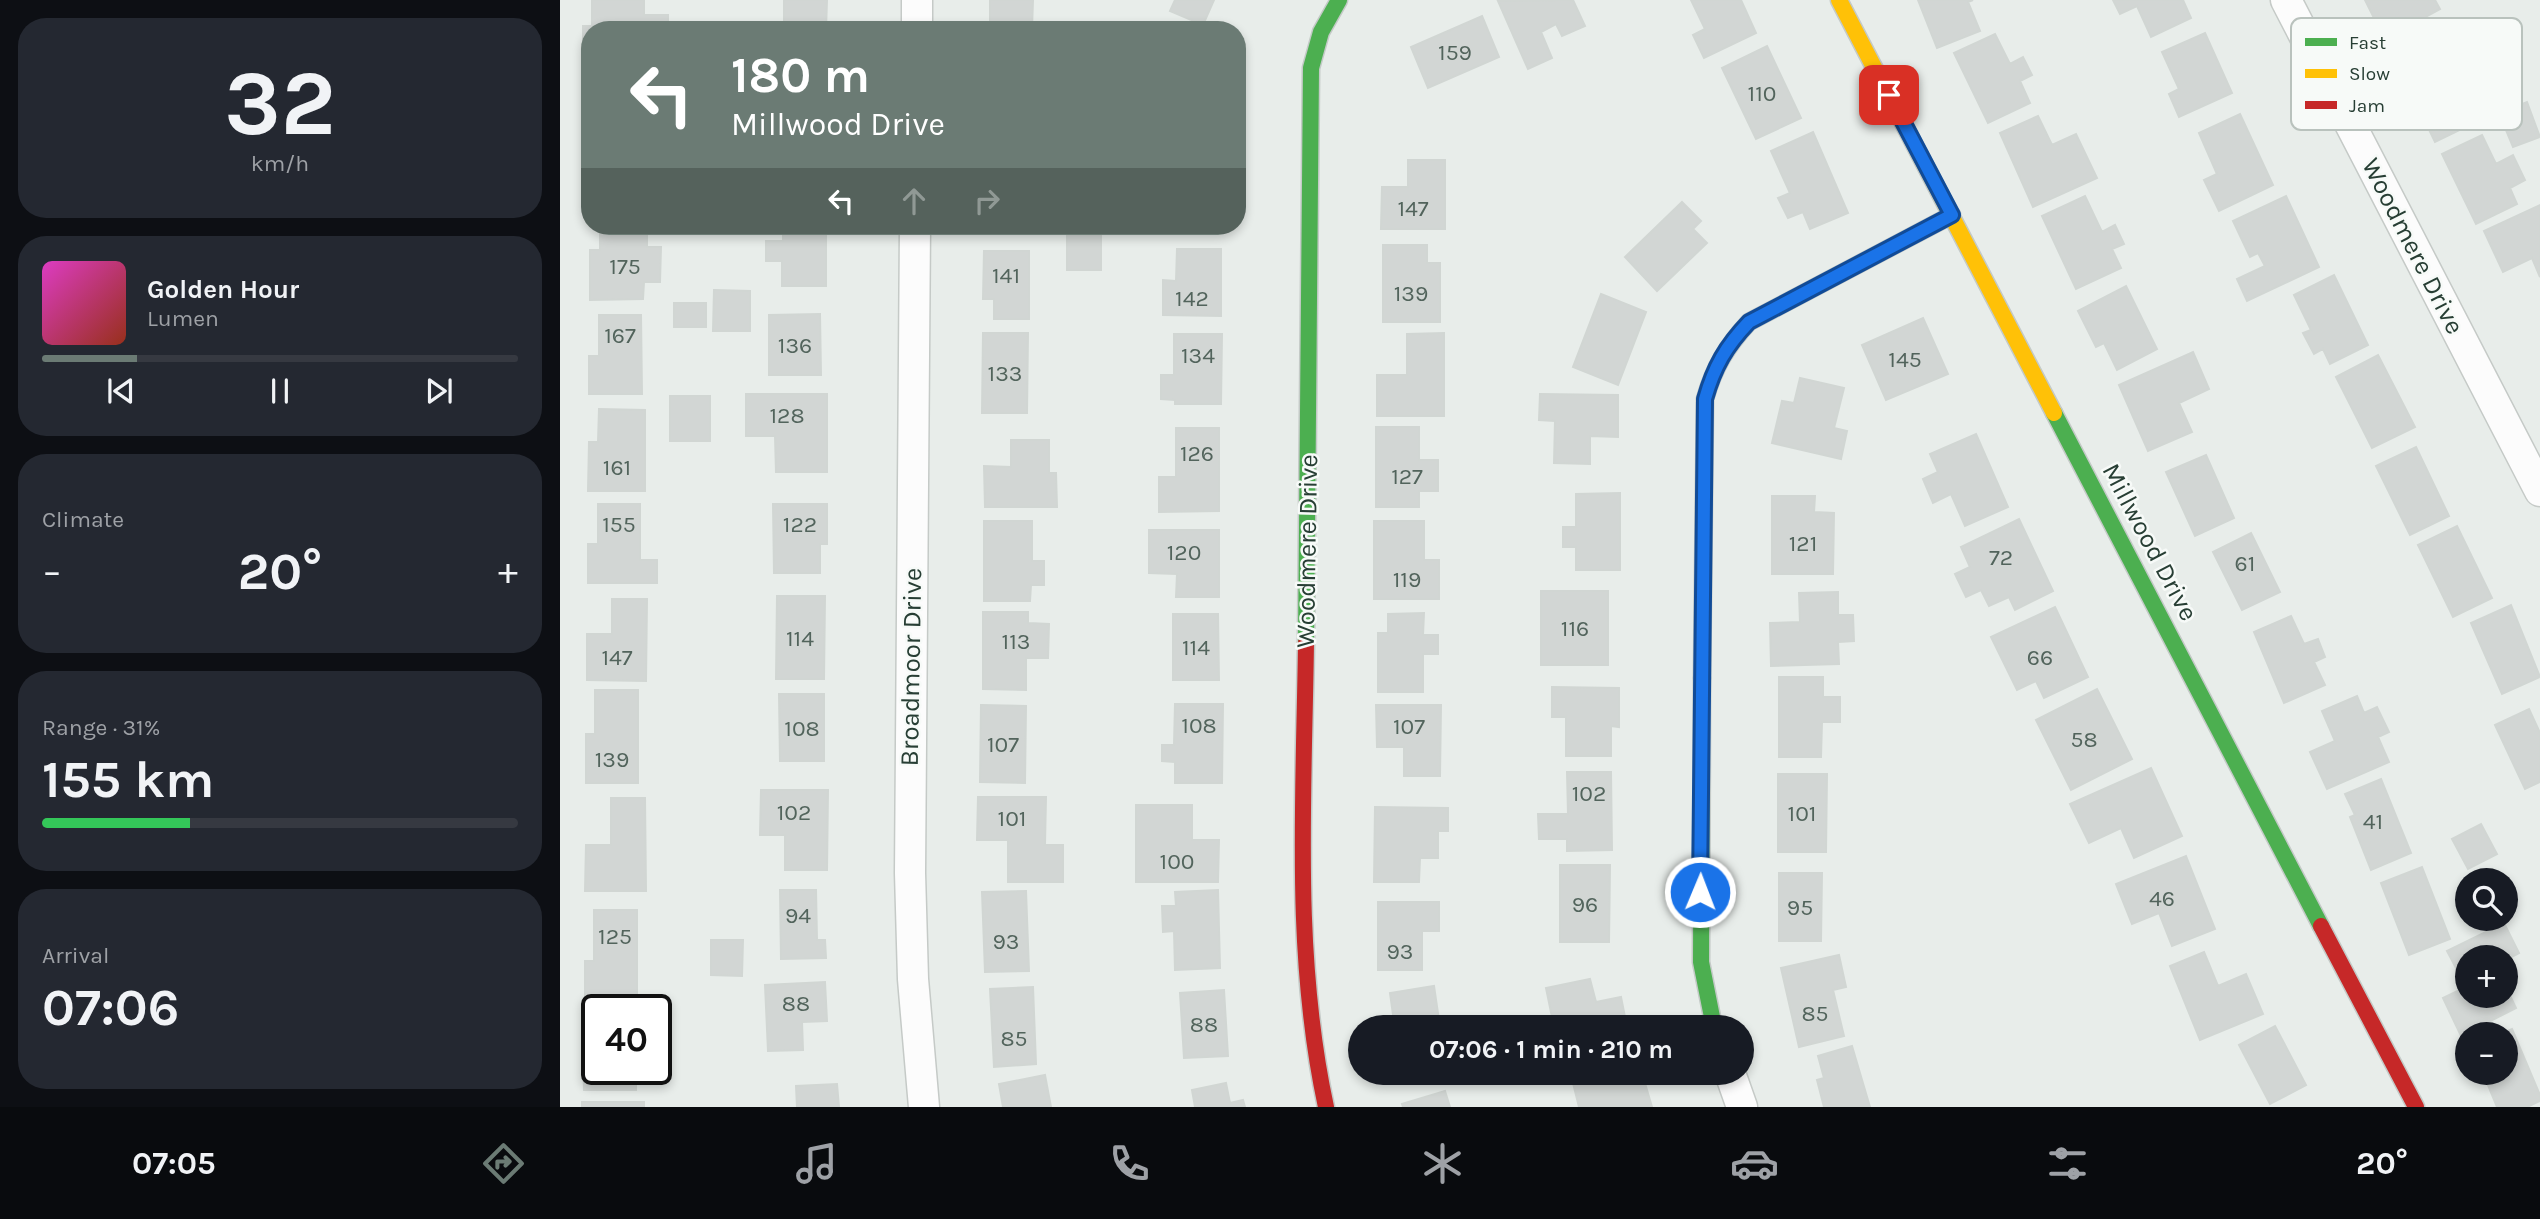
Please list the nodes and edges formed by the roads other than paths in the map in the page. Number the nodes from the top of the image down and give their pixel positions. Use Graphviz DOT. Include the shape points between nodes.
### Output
graph roads {
  1 [pos="917,0"];
  2 [pos="1339,0"];
  3 [pos="1839,0"];
  4 [pos="2286,0"];
  5 [pos="2295,18"];
  6 [pos="917,21"];
  7 [pos="2353,130"];
  8 [pos="1952,215"];
  9 [pos="915,235"];
  10 [pos="2540,491"];
  11 [pos="1712,1015"];
  12 [pos="1734,1085"];
  13 [pos="924,1107"];
  14 [pos="1326,1107"];
  15 [pos="1742,1107"];
  16 [pos="2416,1107"];
  1 -- 6 [label="street"];
  2 -- 14 [label="street, Woodmere Drive" via="1316,43 1311,96 1303,946 1314,1052"];
  3 -- 8 [label="street, Millwood Drive"];
  4 -- 5 [label="street, Woodmere Drive"];
  7 -- 10 [label="street, Woodmere Drive"];
  8 -- 11 [label="street" via="1757,317 1727,346 1713,371 1705,399 1700,892 1701,961"];
  8 -- 16 [label="street, Millwood Drive"];
  9 -- 13 [label="street, Broadmoor Drive" via="910,873 912,979"];
  12 -- 15 [label="street"];
}
